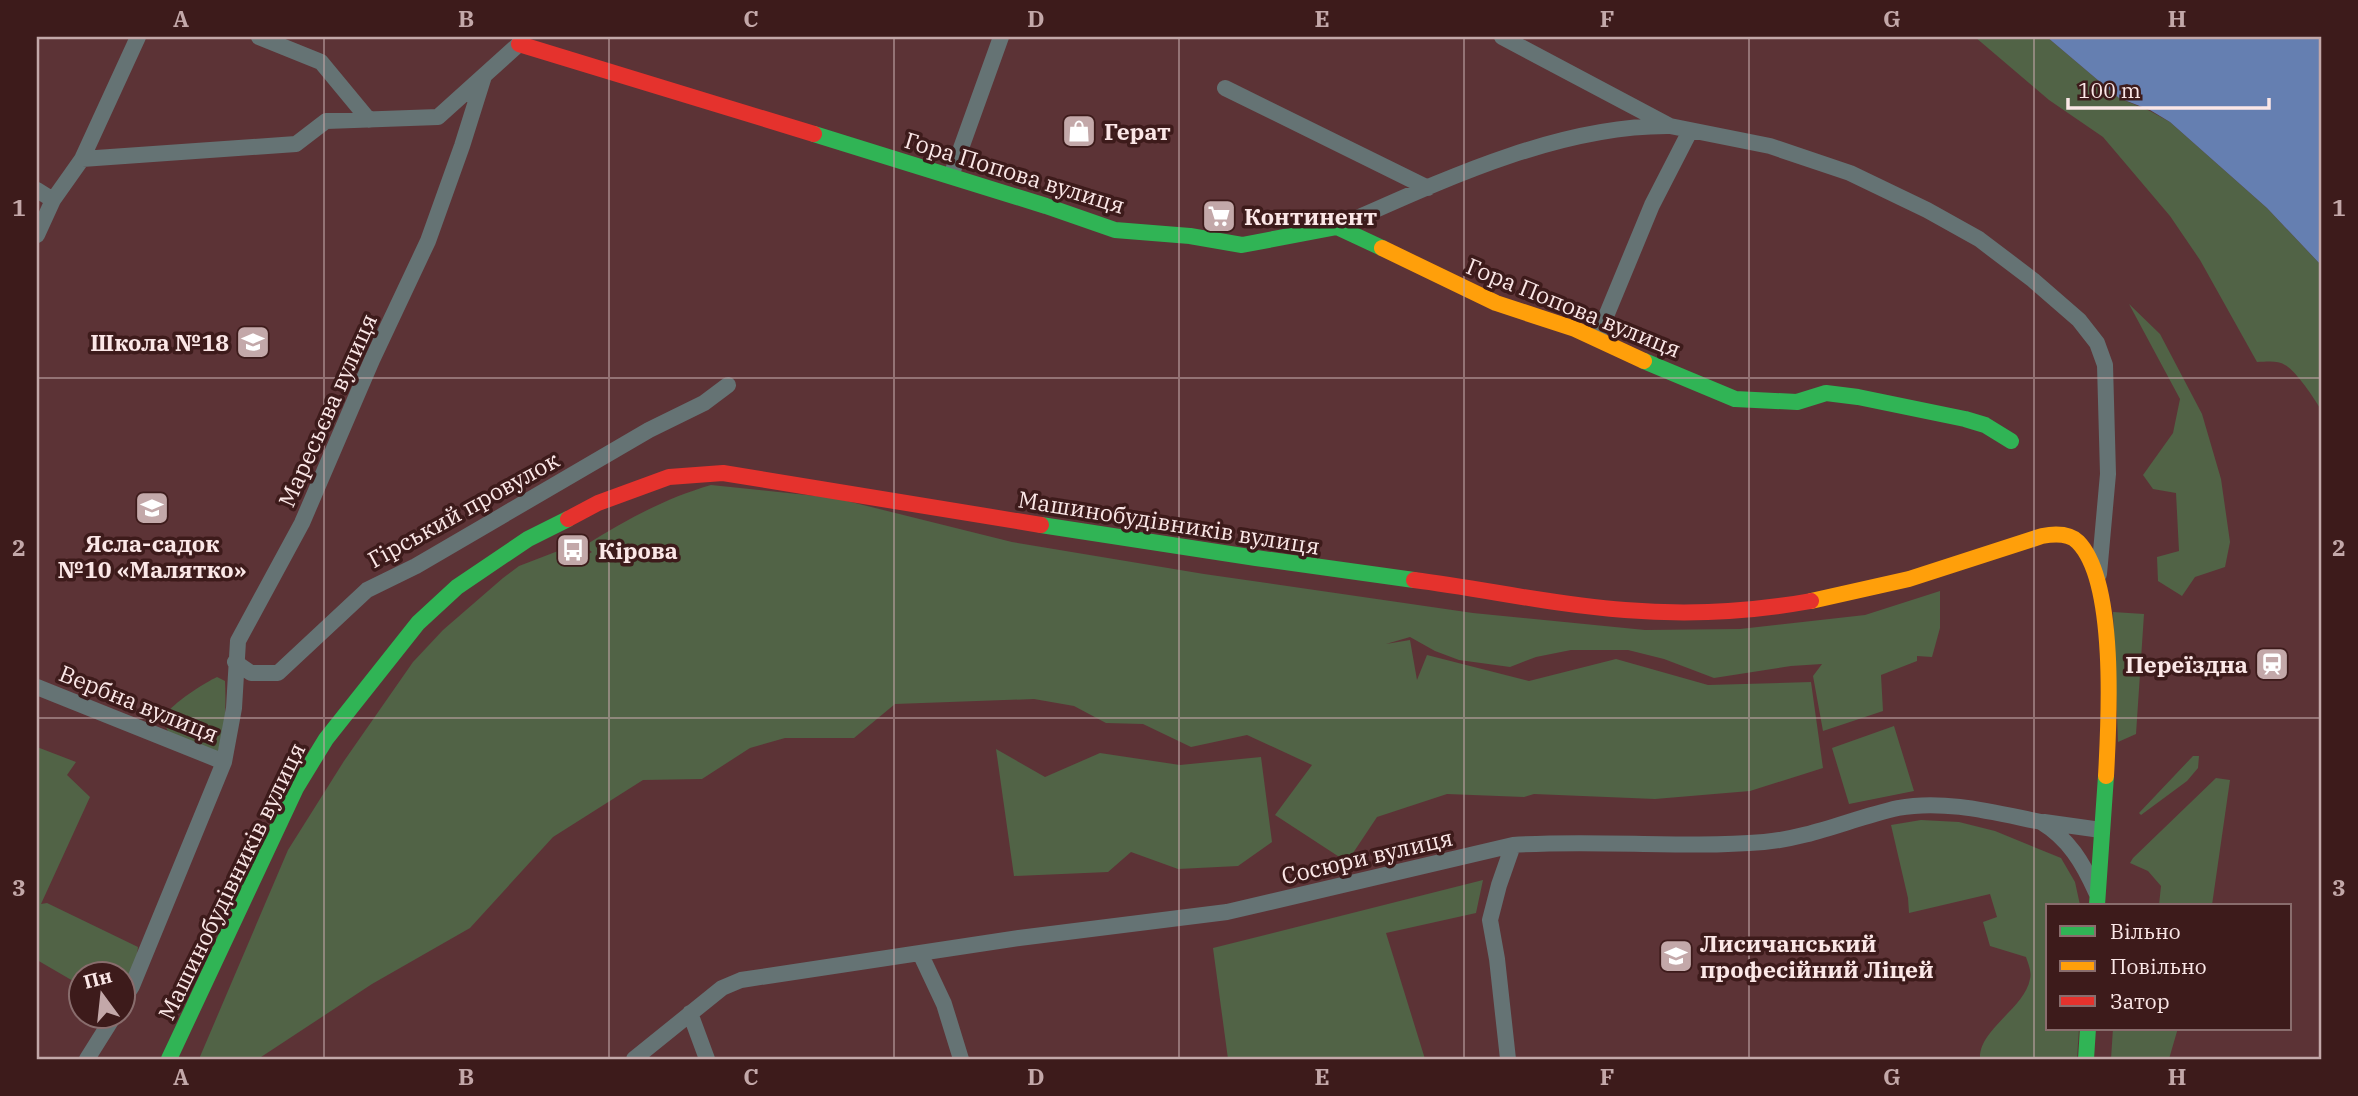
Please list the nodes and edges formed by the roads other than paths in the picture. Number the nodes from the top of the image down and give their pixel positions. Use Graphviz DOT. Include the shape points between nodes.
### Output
graph roads {
  1 [pos="138,37"];
  2 [pos="259,37"];
  3 [pos="1001,37"];
  4 [pos="1502,37"];
  5 [pos="520,41"];
  6 [pos="484,76"];
  7 [pos="1225,88"];
  8 [pos="369,120"];
  9 [pos="1670,126"];
  10 [pos="1690,131"];
  11 [pos="82,159"];
  12 [pos="951,176"];
  13 [pos="1428,188"];
  14 [pos="37,190"];
  15 [pos="53,200"];
  16 [pos="1338,227"];
  17 [pos="37,235"];
  18 [pos="1597,338"];
  19 [pos="728,385"];
  20 [pos="2011,441"];
  21 [pos="2099,580"];
  22 [pos="235,662"];
  23 [pos="37,687"];
  24 [pos="224,762"];
  25 [pos="2041,822"];
  26 [pos="2101,830"];
  27 [pos="1513,845"];
  28 [pos="2097,901"];
  29 [pos="920,953"];
  30 [pos="136,976"];
  31 [pos="690,1013"];
  32 [pos="105,1030"];
  33 [pos="2088,1030"];
  34 [pos="87,1059"];
  35 [pos="169,1059"];
  36 [pos="634,1059"];
  37 [pos="707,1059"];
  38 [pos="961,1059"];
  39 [pos="1508,1059"];
  40 [pos="2086,1059"];
  1 -- 11 [label="street"];
  2 -- 8 [label="street" via="321,62"];
  3 -- 12 [label="street"];
  4 -- 9 [label="street"];
  5 -- 6 [label="street"];
  5 -- 12 [label="main road, Гора Попова вулиця"];
  6 -- 8 [label="street" via="438,117"];
  6 -- 22 [label="street, Маресьєва вулиця" via="428,241 302,523 237,641"];
  7 -- 13 [label="street"];
  8 -- 11 [label="street" via="326,121 296,144"];
  9 -- 10 [label="street"];
  9 -- 13 [label="street" via="1566,138"];
  10 -- 18 [label="street" via="1652,205"];
  10 -- 21 [label="street" via="1770,146 1850,173 1927,210 1979,239 2079,320 2097,343 2105,365 2108,474"];
  11 -- 15 [label="street"];
  12 -- 16 [label="main road, Гора Попова вулиця" via="1115,230 1242,245"];
  13 -- 16 [label="street"];
  14 -- 15 [label="street"];
  15 -- 17 [label="street"];
  16 -- 18 [label="main road, Гора Попова вулиця" via="1496,303"];
  18 -- 20 [label="main road, Гора Попова вулиця" via="1735,400 1797,402 1826,393 1858,397 1965,419"];
  19 -- 22 [label="street, Гірський провулок" via="704,403 649,429 367,590 278,673 251,673"];
  21 -- 26 [label="main road, Машинобудівників вулиця" via="2108,715"];
  21 -- 35 [label="main road, Машинобудівників вулиця" via="2082,545 2068,535 2050,534 1863,591 1788,605 1688,613 1603,608 1256,560 759,478 723,473 669,477 598,503 528,539 457,587 418,623 326,739 296,788"];
  22 -- 24 [label="street, Маресьєва вулиця" via="234,708"];
  23 -- 24 [label="street, Вербна вулиця"];
  24 -- 30 [label="street, Маресьєва вулиця"];
  25 -- 26 [label="street"];
  25 -- 27 [label="street, Сосюри вулиця" via="1926,805 1768,842"];
  25 -- 28 [label="street, Сосюри вулиця" via="2071,846"];
  26 -- 28 [label="main road, Машинобудівників вулиця"];
  27 -- 29 [label="street, Сосюри вулиця" via="1227,912"];
  27 -- 39 [label="street" via="1490,920"];
  29 -- 31 [label="street, Сосюри вулиця" via="741,979"];
  29 -- 38 [label="street" via="944,1004"];
  31 -- 36 [label="street, Сосюри вулиця"];
  31 -- 37 [label="street"];
  32 -- 34 [label="street"];
  33 -- 40 [label="main road"];
}
